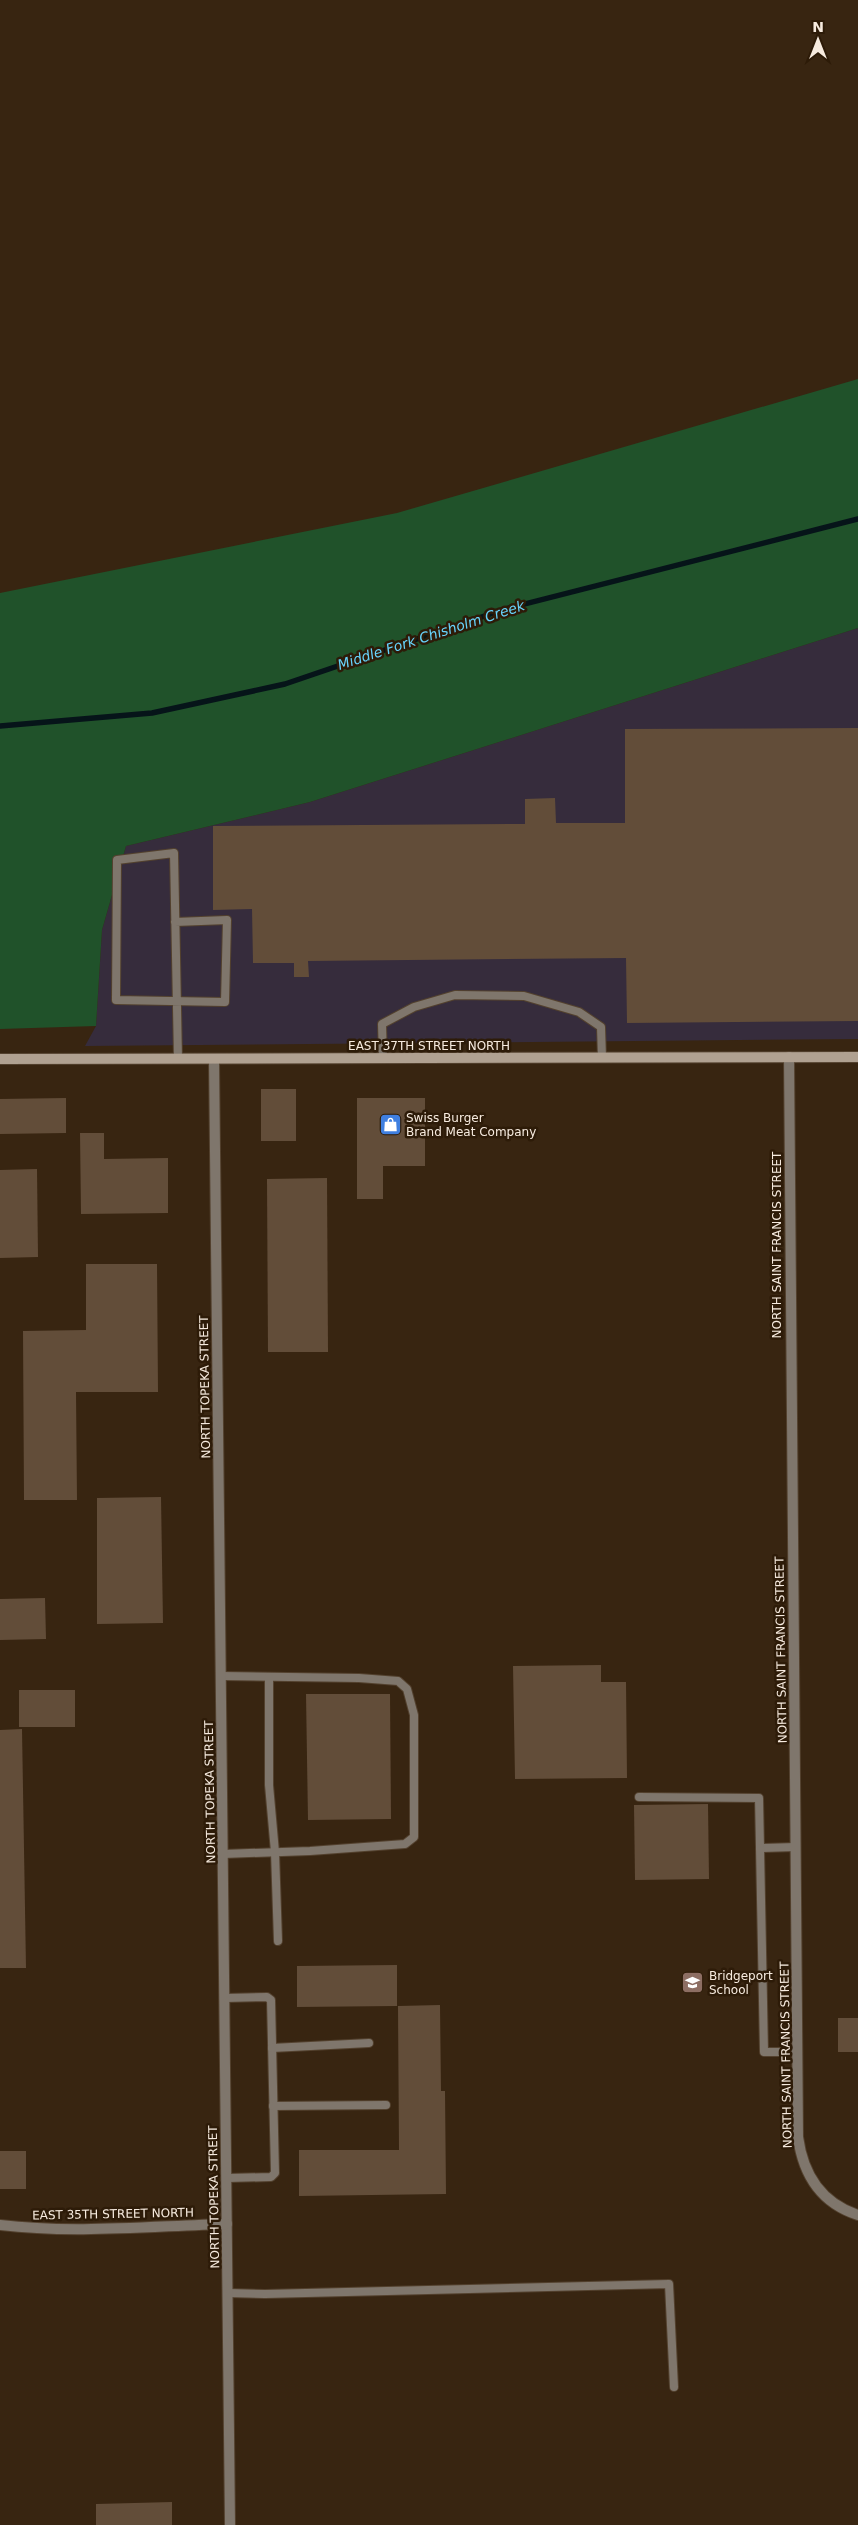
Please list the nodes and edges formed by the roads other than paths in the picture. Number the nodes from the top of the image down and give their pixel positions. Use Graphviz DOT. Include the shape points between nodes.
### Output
graph roads {
  1 [pos="175,922"];
  2 [pos="177,1002"];
  3 [pos="858,1056"];
  4 [pos="789,1057"];
  5 [pos="0,1058"];
  6 [pos="383,1058"];
  7 [pos="602,1058"];
  8 [pos="178,1059"];
  9 [pos="214,1059"];
  10 [pos="221,1676"];
  11 [pos="269,1677"];
  12 [pos="638,1797"];
  13 [pos="796,1847"];
  14 [pos="760,1848"];
  15 [pos="275,1852"];
  16 [pos="223,1854"];
  17 [pos="278,1941"];
  18 [pos="225,1998"];
  19 [pos="369,2043"];
  20 [pos="272,2048"];
  21 [pos="798,2052"];
  22 [pos="386,2105"];
  23 [pos="273,2106"];
  24 [pos="226,2178"];
  25 [pos="858,2215"];
  26 [pos="227,2224"];
  27 [pos="0,2225"];
  28 [pos="228,2293"];
  29 [pos="674,2387"];
  30 [pos="230,2525"];
  1 -- 2 [label="lane"];
  1 -- 2 [label="lane" via="226,920 225,1002"];
  1 -- 2 [label="lane" via="174,853 117,860 116,1000"];
  2 -- 8 [label="lane"];
  3 -- 4 [label="main road, EAST 37TH STREET NORTH"];
  4 -- 7 [label="main road, EAST 37TH STREET NORTH"];
  4 -- 13 [label="street, NORTH SAINT FRANCIS STREET"];
  5 -- 8 [label="main road, EAST 37TH STREET NORTH"];
  6 -- 7 [label="main road, EAST 37TH STREET NORTH"];
  6 -- 7 [label="lane" via="382,1024 414,1007 455,995 524,996 579,1012 601,1028"];
  6 -- 9 [label="main road, EAST 37TH STREET NORTH"];
  8 -- 9 [label="main road, EAST 37TH STREET NORTH"];
  9 -- 10 [label="street, NORTH TOPEKA STREET"];
  10 -- 11 [label="lane"];
  10 -- 16 [label="street, NORTH TOPEKA STREET"];
  11 -- 15 [label="lane" via="269,1785"];
  11 -- 15 [label="lane" via="398,1682 407,1688 414,1716 414,1837 405,1844"];
  12 -- 14 [label="lane" via="759,1798"];
  13 -- 14 [label="lane"];
  13 -- 21 [label="street, NORTH SAINT FRANCIS STREET"];
  14 -- 21 [label="lane" via="764,2052"];
  15 -- 16 [label="lane"];
  15 -- 17 [label="lane"];
  16 -- 18 [label="street, NORTH TOPEKA STREET"];
  18 -- 20 [label="lane" via="269,1998"];
  18 -- 24 [label="street, NORTH TOPEKA STREET"];
  19 -- 20 [label="lane"];
  20 -- 23 [label="lane"];
  21 -- 25 [label="street, NORTH SAINT FRANCIS STREET" via="800,2155 817,2188 830,2201"];
  22 -- 23 [label="lane"];
  23 -- 24 [label="lane" via="273,2176"];
  24 -- 26 [label="street, NORTH TOPEKA STREET"];
  26 -- 27 [label="street, EAST 35TH STREET NORTH" via="44,2228"];
  26 -- 28 [label="street, NORTH TOPEKA STREET"];
  28 -- 29 [label="lane" via="669,2284"];
  28 -- 30 [label="street, NORTH TOPEKA STREET"];
}
